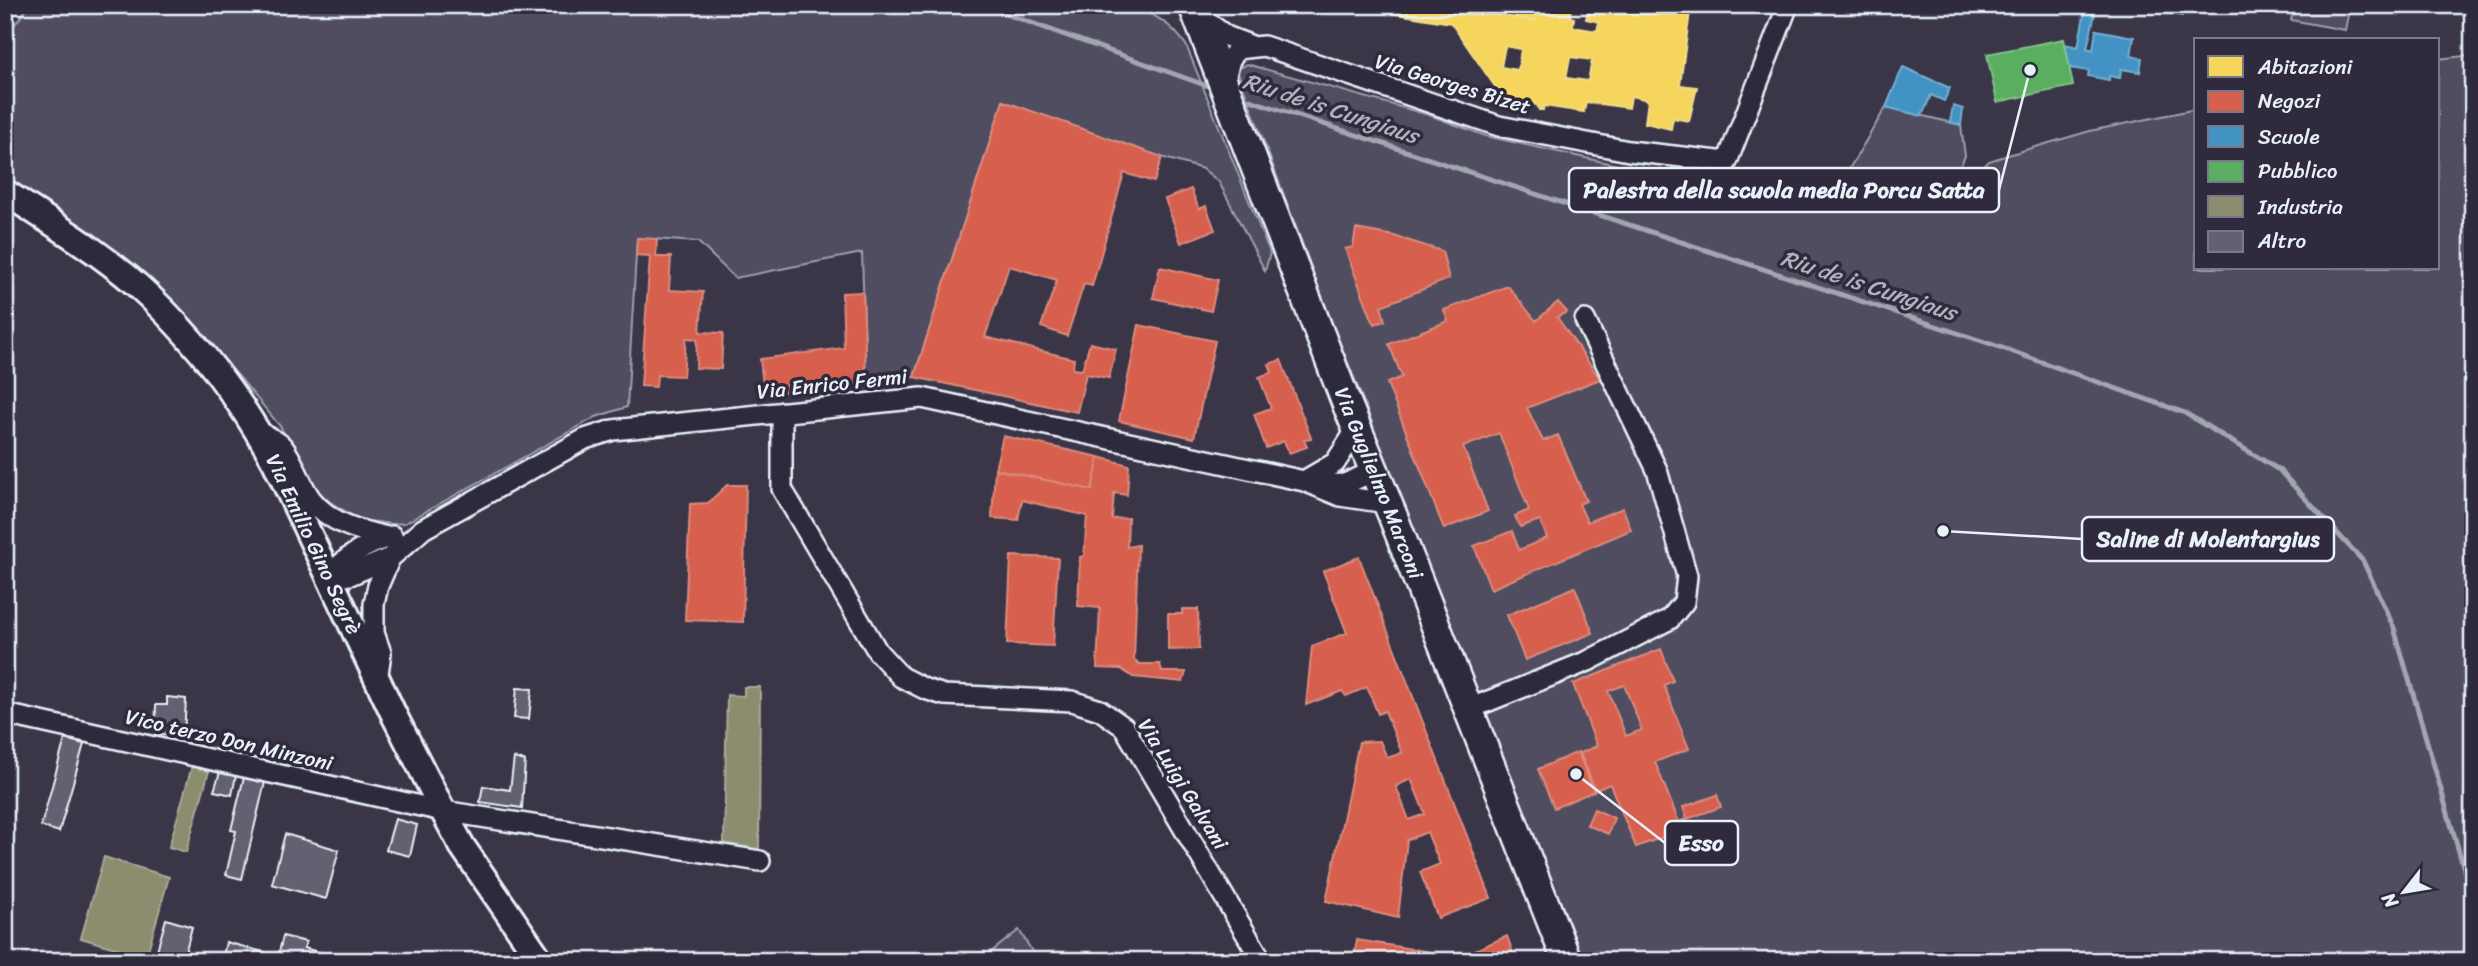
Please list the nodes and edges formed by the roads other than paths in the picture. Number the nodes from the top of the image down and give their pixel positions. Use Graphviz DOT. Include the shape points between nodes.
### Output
graph roads {
  1 [pos="1788,5"];
  2 [pos="1198,17"];
  3 [pos="1252,46"];
  4 [pos="1227,71"];
  5 [pos="5,192"];
  6 [pos="1585,320"];
  7 [pos="782,412"];
  8 [pos="1357,429"];
  9 [pos="259,432"];
  10 [pos="1374,471"];
  11 [pos="1310,483"];
  12 [pos="1387,503"];
  13 [pos="423,529"];
  14 [pos="387,537"];
  15 [pos="390,558"];
  16 [pos="329,577"];
  17 [pos="377,680"];
  18 [pos="1469,709"];
  19 [pos="5,714"];
  20 [pos="443,811"];
  21 [pos="760,861"];
  22 [pos="541,961"];
  23 [pos="1262,961"];
  24 [pos="1567,961"];
  1 -- 3 [label="street, Via Georges Bizet" via="1727,162 1629,151 1499,126 1264,46"];
  2 -- 3 [label="street, Via Georges Bizet"];
  2 -- 4 [label="main road, Via Guglielmo Marconi"];
  3 -- 4 [label="street" via="1237,49"];
  4 -- 8 [label="main road, Via Guglielmo Marconi" via="1282,233"];
  5 -- 9 [label="street, Via Emilio Gino Segrè" via="148,295 224,380"];
  6 -- 18 [label="street" via="1657,470 1687,576 1684,601 1670,619 1588,661"];
  7 -- 11 [label="street, Via Enrico Fermi" via="922,398"];
  7 -- 13 [label="street, Via Enrico Fermi" via="613,430 585,439"];
  7 -- 23 [label="street, Via Luigi Galvani" via="782,489 878,652 901,677 944,695 1072,701 1100,710 1124,727"];
  8 -- 10 [label="main road, Via Guglielmo Marconi"];
  8 -- 11 [label="street" via="1335,463"];
  9 -- 14 [label="street" via="281,444 311,499 323,511 353,528"];
  9 -- 16 [label="street, Via Emilio Gino Segrè"];
  10 -- 11 [label="street" via="1345,484"];
  10 -- 12 [label="main road, Via Guglielmo Marconi"];
  11 -- 12 [label="street, Via Enrico Fermi" via="1340,496"];
  12 -- 18 [label="main road, Via Guglielmo Marconi"];
  13 -- 14 [label="street"];
  13 -- 15 [label="street"];
  14 -- 16 [label="street" via="340,562"];
  15 -- 16 [label="street" via="350,575"];
  15 -- 17 [label="street" via="374,604 374,633 381,653"];
  16 -- 17 [label="street, Via Emilio Gino Segrè"];
  17 -- 20 [label="street, Via Emilio Gino Segrè"];
  18 -- 24 [label="main road, Via Guglielmo Marconi"];
  19 -- 20 [label="street, Vico terzo Don Minzoni"];
  20 -- 21 [label="street, Vico terzo Don Minzoni"];
  20 -- 22 [label="street, Via Emilio Gino Segrè"];
}
